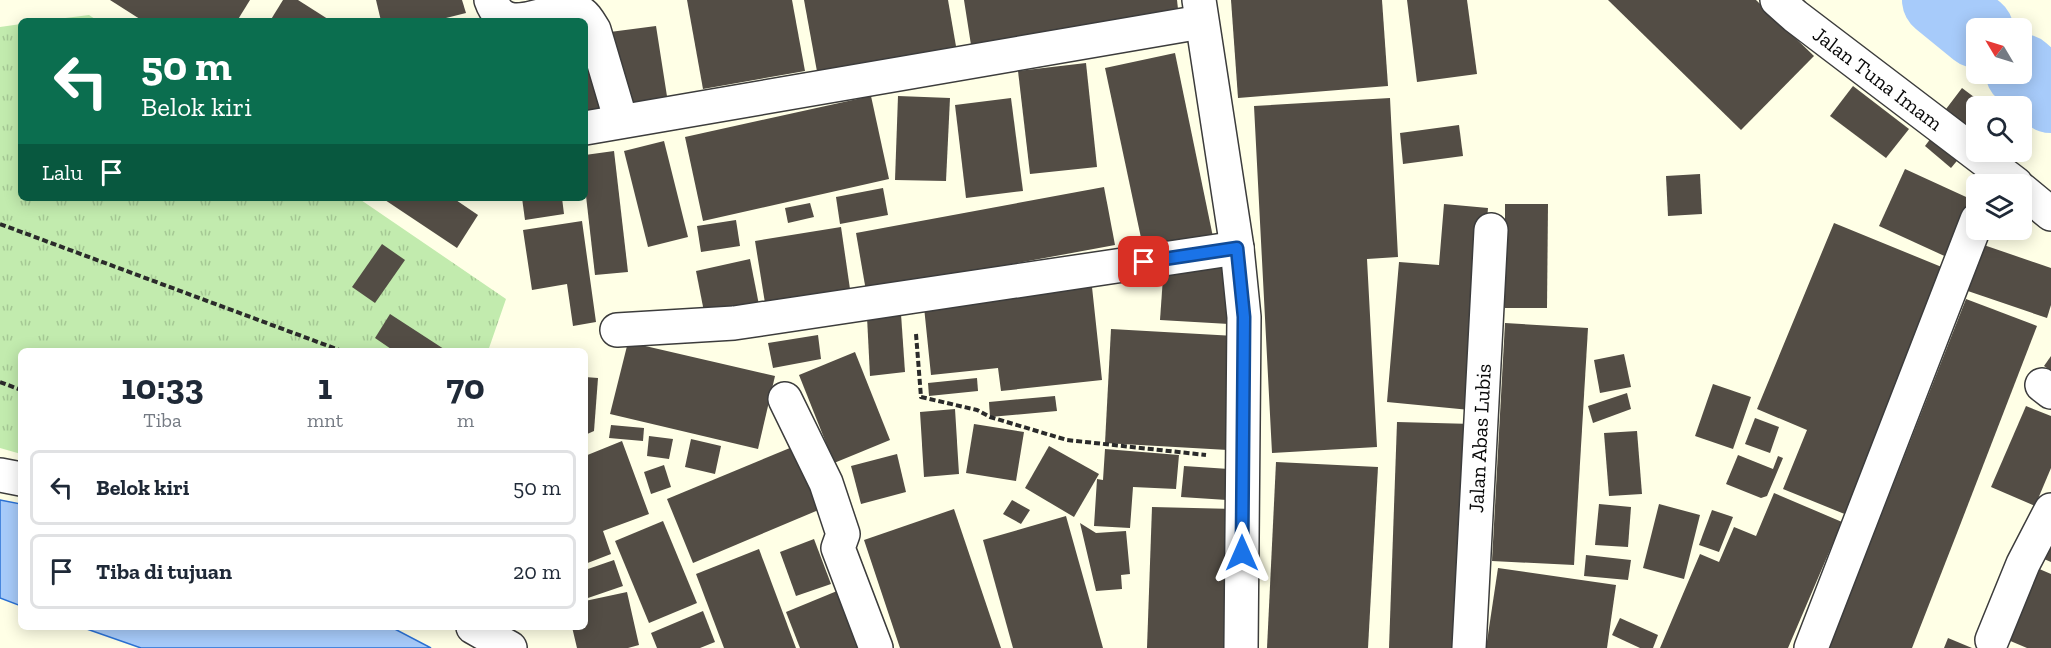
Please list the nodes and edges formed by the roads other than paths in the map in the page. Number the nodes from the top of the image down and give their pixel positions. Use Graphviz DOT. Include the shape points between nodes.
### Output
graph roads {
  1 [pos="490,0"];
  2 [pos="1786,8"];
  3 [pos="1200,11"];
  4 [pos="510,18"];
  5 [pos="532,18"];
  6 [pos="586,18"];
  7 [pos="588,21"];
  8 [pos="621,121"];
  9 [pos="588,127"];
  10 [pos="1995,174"];
  11 [pos="2032,198"];
  12 [pos="2051,214"];
  13 [pos="1491,230"];
  14 [pos="1969,240"];
  15 [pos="1237,248"];
  16 [pos="617,330"];
  17 [pos="785,399"];
  18 [pos="0,475"];
  19 [pos="18,478"];
  20 [pos="2051,510"];
  21 [pos="478,630"];
  22 [pos="1992,640"];
  23 [pos="510,648"];
  24 [pos="876,648"];
  25 [pos="1241,648"];
  26 [pos="1469,648"];
  27 [pos="1811,648"];
  1 -- 4 [label="street" via="494,9"];
  2 -- 10 [label="street, Jalan Tuna Imam"];
  3 -- 8 [label="street"];
  3 -- 15 [label="street"];
  5 -- 6 [label="street" via="569,9"];
  7 -- 8 [label="street"];
  8 -- 9 [label="street"];
  11 -- 12 [label="street"];
  13 -- 26 [label="street, Jalan Abas Lubis"];
  14 -- 27 [label="street"];
  15 -- 16 [label="street" via="734,322"];
  15 -- 25 [label="street" via="1244,317"];
  17 -- 24 [label="street" via="826,483 843,534 838,548"];
  18 -- 19 [label="street"];
  20 -- 22 [label="street" via="2023,564"];
  21 -- 23 [label="street"];
}
